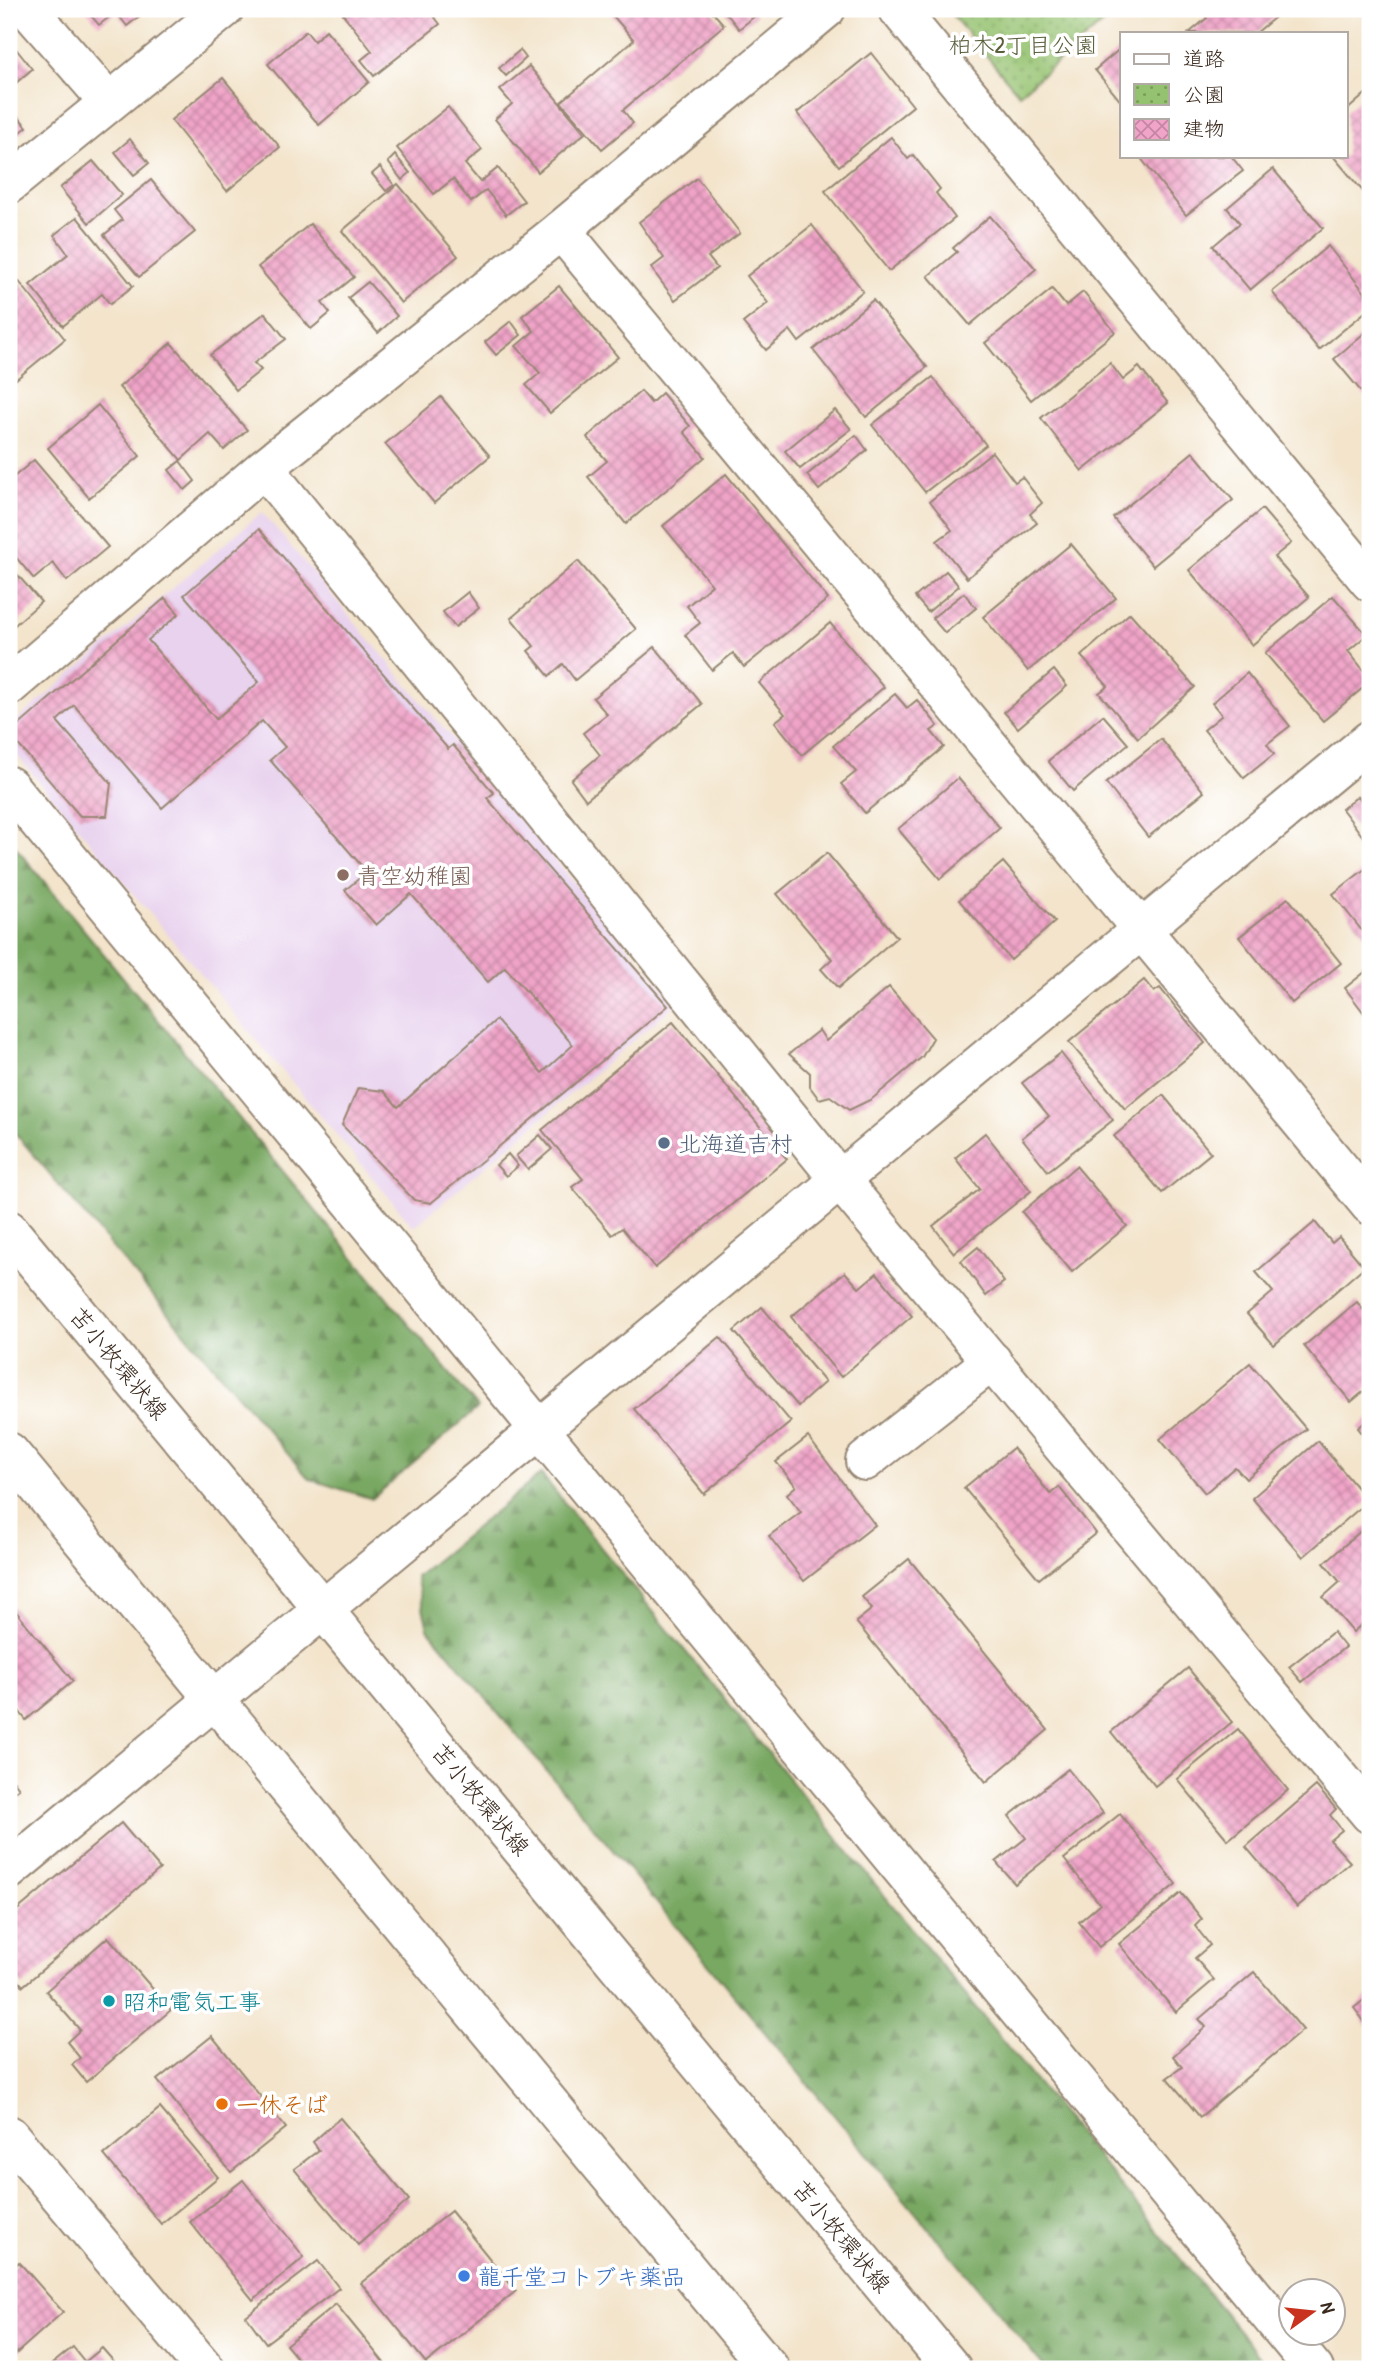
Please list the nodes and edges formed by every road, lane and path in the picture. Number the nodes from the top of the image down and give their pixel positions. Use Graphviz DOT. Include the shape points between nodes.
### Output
graph roads {
  1 [pos="28,9"];
  2 [pos="224,9"];
  3 [pos="826,9"];
  4 [pos="898,9"];
  5 [pos="109,102"];
  6 [pos="9,184"];
  7 [pos="561,230"];
  8 [pos="264,468"];
  9 [pos="1370,582"];
  10 [pos="9,686"];
  11 [pos="1370,740"];
  12 [pos="9,786"];
  13 [pos="1140,930"];
  14 [pos="839,1180"];
  15 [pos="1370,1205"];
  16 [pos="9,1230"];
  17 [pos="992,1361"];
  18 [pos="539,1429"];
  19 [pos="9,1452"];
  20 [pos="865,1461"];
  21 [pos="323,1609"];
  22 [pos="212,1699"];
  23 [pos="1370,1814"];
  24 [pos="9,1870"];
  25 [pos="9,2135"];
  26 [pos="205,2369"];
  27 [pos="770,2369"];
  28 [pos="952,2369"];
  29 [pos="1314,2369"];
  1 -- 5 [label="street"];
  2 -- 5 [label="street"];
  3 -- 7 [label="street"];
  4 -- 9 [label="street"];
  5 -- 6 [label="street"];
  7 -- 8 [label="street"];
  7 -- 13 [label="street"];
  8 -- 10 [label="street"];
  8 -- 14 [label="street"];
  11 -- 13 [label="street"];
  12 -- 18 [label="street"];
  13 -- 14 [label="street"];
  13 -- 15 [label="street"];
  14 -- 17 [label="street"];
  14 -- 18 [label="street"];
  16 -- 21 [label="street, 苫小牧環状線"];
  17 -- 20 [label="street"];
  17 -- 23 [label="street"];
  18 -- 21 [label="street"];
  18 -- 29 [label="street"];
  19 -- 22 [label="street"];
  21 -- 22 [label="street"];
  21 -- 28 [label="street, 苫小牧環状線"];
  22 -- 24 [label="street"];
  22 -- 27 [label="street"];
  25 -- 26 [label="street"];
}
